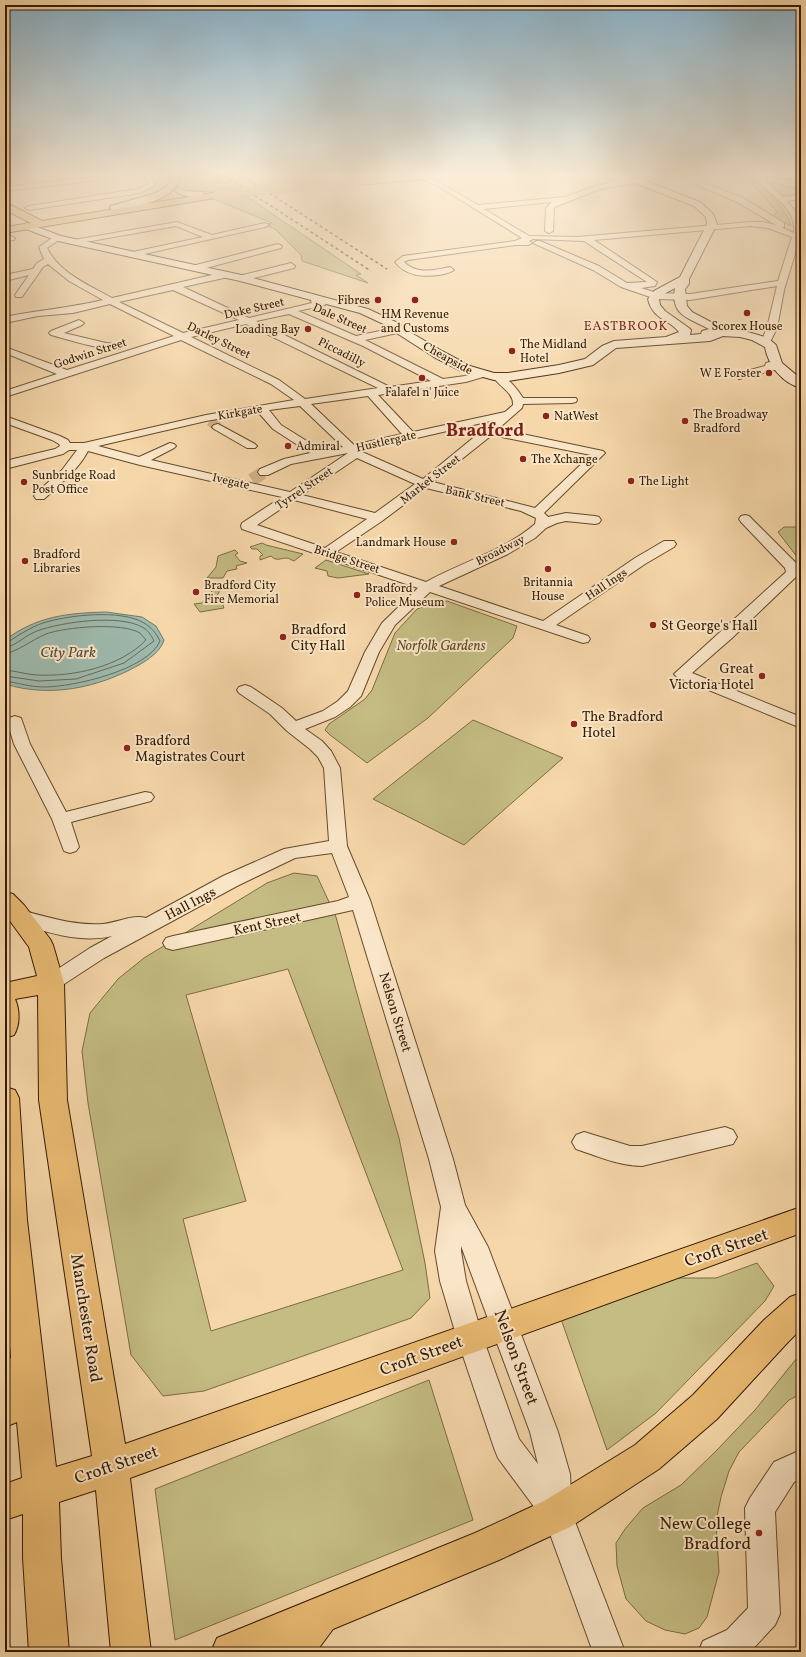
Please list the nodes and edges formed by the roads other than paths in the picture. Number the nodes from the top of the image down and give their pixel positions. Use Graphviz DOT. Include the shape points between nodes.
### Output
graph roads {
  1 [pos="45,253"];
  2 [pos="124,253"];
  3 [pos="138,253"];
  4 [pos="250,253"];
  5 [pos="445,253"];
  6 [pos="564,253"];
  7 [pos="611,253"];
  8 [pos="697,253"];
  9 [pos="794,253"];
  10 [pos="131,255"];
  11 [pos="434,255"];
  12 [pos="48,260"];
  13 [pos="291,266"];
  14 [pos="195,268"];
  15 [pos="36,271"];
  16 [pos="225,274"];
  17 [pos="5,278"];
  18 [pos="242,278"];
  19 [pos="684,278"];
  20 [pos="781,283"];
  21 [pos="624,285"];
  22 [pos="175,286"];
  23 [pos="656,296"];
  24 [pos="681,298"];
  25 [pos="110,301"];
  26 [pos="315,303"];
  27 [pos="119,306"];
  28 [pos="55,312"];
  29 [pos="292,312"];
  30 [pos="38,313"];
  31 [pos="69,317"];
  32 [pos="5,320"];
  33 [pos="250,321"];
  34 [pos="399,330"];
  35 [pos="720,333"];
  36 [pos="99,335"];
  37 [pos="183,336"];
  38 [pos="356,339"];
  39 [pos="670,339"];
  40 [pos="766,342"];
  41 [pos="118,346"];
  42 [pos="5,350"];
  43 [pos="130,354"];
  44 [pos="777,365"];
  45 [pos="67,374"];
  46 [pos="479,375"];
  47 [pos="738,376"];
  48 [pos="497,378"];
  49 [pos="441,382"];
  50 [pos="801,384"];
  51 [pos="389,390"];
  52 [pos="370,392"];
  53 [pos="5,394"];
  54 [pos="572,400"];
  55 [pos="519,401"];
  56 [pos="304,402"];
  57 [pos="261,408"];
  58 [pos="510,414"];
  59 [pos="5,419"];
  60 [pos="211,422"];
  61 [pos="490,431"];
  62 [pos="410,436"];
  63 [pos="84,446"];
  64 [pos="170,446"];
  65 [pos="251,446"];
  66 [pos="66,447"];
  67 [pos="354,451"];
  68 [pos="321,455"];
  69 [pos="140,461"];
  70 [pos="5,465"];
  71 [pos="264,472"];
  72 [pos="424,484"];
  73 [pos="40,496"];
  74 [pos="292,496"];
  75 [pos="378,518"];
  76 [pos="539,519"];
  77 [pos="745,519"];
  78 [pos="595,520"];
  79 [pos="247,526"];
  80 [pos="669,544"];
  81 [pos="327,552"];
  82 [pos="429,586"];
  83 [pos="545,626"];
  84 [pos="583,639"];
  85 [pos="245,690"];
  86 [pos="15,721"];
  87 [pos="801,723"];
  88 [pos="294,728"];
  89 [pos="145,797"];
  90 [pos="61,819"];
  91 [pos="338,846"];
  92 [pos="70,847"];
  93 [pos="360,900"];
  94 [pos="13,908"];
  95 [pos="163,917"];
  96 [pos="174,942"];
  97 [pos="51,983"];
  98 [pos="5,992"];
  99 [pos="5,1005"];
  100 [pos="5,1028"];
  101 [pos="5,1098"];
  102 [pos="725,1137"];
  103 [pos="584,1142"];
  104 [pos="453,1207"];
  105 [pos="801,1220"];
  106 [pos="9,1221"];
  107 [pos="801,1308"];
  108 [pos="505,1325"];
  109 [pos="470,1338"];
  110 [pos="28,1358"];
  111 [pos="5,1410"];
  112 [pos="801,1464"];
  113 [pos="111,1467"];
  114 [pos="41,1490"];
  115 [pos="5,1502"];
  116 [pos="557,1514"];
  117 [pos="320,1615"];
  118 [pos="49,1652"];
  119 [pos="131,1652"];
  120 [pos="231,1652"];
  121 [pos="292,1652"];
  122 [pos="609,1652"];
  123 [pos="714,1652"];
  1 -- 12 [label="street"];
  2 -- 10 [label="street, Cheapside"];
  3 -- 10 [label="street"];
  4 -- 14 [label="street"];
  5 -- 11 [label="street"];
  6 -- 21 [label="street" via="596,268"];
  7 -- 21 [label="street" via="653,283 640,286"];
  8 -- 19 [label="street"];
  9 -- 20 [label="street" via="790,270"];
  10 -- 14 [label="street, Cheapside"];
  11 -- 11 [label="street" via="432,259 450,270 418,274 399,262 406,258"];
  12 -- 15 [label="street" via="40,264"];
  12 -- 25 [label="street, Darley Street" via="72,279"];
  13 -- 18 [label="street"];
  14 -- 16 [label="street, Cheapside"];
  15 -- 17 [label="street"];
  15 -- 30 [label="street" via="15,295 36,307"];
  16 -- 18 [label="street, Cheapside"];
  16 -- 22 [label="street"];
  18 -- 34 [label="street, Cheapside" via="364,311 396,326"];
  19 -- 23 [label="street"];
  19 -- 24 [label="street" via="680,290"];
  20 -- 24 [label="street"];
  20 -- 40 [label="street" via="772,331"];
  21 -- 23 [label="street"];
  22 -- 25 [label="street"];
  22 -- 33 [label="street, Piccadilly"];
  23 -- 24 [label="street"];
  23 -- 39 [label="street" via="654,302 660,313 685,332 682,336"];
  24 -- 35 [label="street" via="681,305 689,315 715,327"];
  25 -- 27 [label="street, Darley Street"];
  25 -- 28 [label="street"];
  26 -- 29 [label="street, Duke Street"];
  27 -- 31 [label="street"];
  27 -- 37 [label="street, Darley Street"];
  28 -- 30 [label="street"];
  28 -- 31 [label="street"];
  29 -- 33 [label="street, Duke Street"];
  29 -- 38 [label="street, Dale Street"];
  30 -- 32 [label="street"];
  31 -- 41 [label="street" via="82,325 54,332 106,346"];
  33 -- 37 [label="street, Duke Street"];
  33 -- 51 [label="street, Piccadilly"];
  34 -- 38 [label="street"];
  34 -- 46 [label="street, Cheapside"];
  35 -- 39 [label="street, Cheapside" via="710,337"];
  35 -- 40 [label="street" via="741,335"];
  36 -- 41 [label="street"];
  37 -- 43 [label="street, Godwin Street"];
  37 -- 56 [label="street, Darley Street" via="275,382"];
  38 -- 49 [label="street, Dale Street"];
  39 -- 48 [label="street, Cheapside" via="614,345 604,349 595,359 582,364"];
  40 -- 44 [label="street" via="770,345"];
  41 -- 43 [label="street"];
  42 -- 45 [label="street"];
  43 -- 45 [label="street, Godwin Street"];
  44 -- 47 [label="street"];
  44 -- 50 [label="street"];
  45 -- 53 [label="street, Godwin Street"];
  46 -- 48 [label="street, Cheapside"];
  46 -- 49 [label="street, Kirkgate"];
  48 -- 55 [label="street" via="515,393"];
  49 -- 51 [label="street, Kirkgate"];
  51 -- 52 [label="street, Kirkgate"];
  52 -- 56 [label="street, Kirkgate"];
  52 -- 62 [label="street"];
  54 -- 55 [label="street"];
  55 -- 58 [label="street, Market Street" via="518,406"];
  56 -- 57 [label="street, Kirkgate"];
  56 -- 67 [label="street, Bank Street"];
  57 -- 60 [label="street, Kirkgate"];
  57 -- 68 [label="street" via="277,427"];
  58 -- 61 [label="street, Market Street"];
  58 -- 62 [label="street, Hustlergate"];
  59 -- 66 [label="street" via="56,438 64,442"];
  60 -- 63 [label="street, Kirkgate"];
  60 -- 65 [label="street"];
  61 -- 72 [label="street, Market Street"];
  61 -- 76 [label="street, Broadway" via="599,453"];
  62 -- 67 [label="street, Hustlergate"];
  63 -- 66 [label="street, Kirkgate"];
  63 -- 69 [label="street, Ivegate"];
  63 -- 73 [label="street" via="77,459"];
  64 -- 69 [label="street"];
  66 -- 70 [label="street, Kirkgate" via="59,452"];
  67 -- 68 [label="street, Hustlergate"];
  67 -- 72 [label="street, Bank Street"];
  67 -- 74 [label="street, Tyrrel Street"];
  68 -- 71 [label="street, Hustlergate" via="279,464"];
  69 -- 74 [label="street, Ivegate" via="248,482"];
  72 -- 75 [label="street, Market Street"];
  72 -- 76 [label="street, Bank Street" via="525,508"];
  74 -- 75 [label="street, Ivegate"];
  74 -- 79 [label="street, Tyrrel Street"];
  75 -- 81 [label="street, Market Street"];
  76 -- 78 [label="street, Broadway"];
  76 -- 82 [label="street, Broadway" via="530,535 503,551"];
  77 -- 87 [label="street" via="792,567 793,573 682,674"];
  79 -- 81 [label="street, Bridge Street" via="277,538"];
  80 -- 83 [label="street, Hall Ings"];
  81 -- 82 [label="street, Bridge Street"];
  82 -- 83 [label="street, Bridge Street"];
  82 -- 88 [label="street" via="389,623 372,652 355,693 329,714"];
  83 -- 84 [label="street, Bridge Street"];
  85 -- 88 [label="street, Nelson Street" via="276,711"];
  86 -- 90 [label="street" via="22,744"];
  88 -- 91 [label="street, Nelson Street" via="316,745 332,768"];
  89 -- 90 [label="street"];
  90 -- 92 [label="street"];
  91 -- 93 [label="street, Nelson Street"];
  91 -- 95 [label="street, Hall Ings" via="291,853 230,881"];
  93 -- 96 [label="street, Kent Street" via="342,907"];
  93 -- 104 [label="street, Nelson Street" via="441,1160"];
  94 -- 95 [label="street" via="73,932 104,931"];
  94 -- 97 [label="main road, Manchester Road" via="41,945"];
  95 -- 97 [label="street, Hall Ings"];
  97 -- 98 [label="main road"];
  97 -- 113 [label="main road, Manchester Road" via="53,1100"];
  99 -- 100 [label="main road"];
  101 -- 106 [label="main road"];
  102 -- 103 [label="street" via="642,1156 630,1156"];
  104 -- 108 [label="street, Nelson Street" via="476,1246"];
  104 -- 109 [label="street, Nelson Street" via="448,1251 453,1281"];
  105 -- 108 [label="main road, Croft Street"];
  106 -- 110 [label="main road"];
  107 -- 116 [label="main road" via="705,1407 648,1457"];
  108 -- 109 [label="main road, Croft Street"];
  108 -- 116 [label="street, Nelson Street" via="544,1432 555,1474"];
  109 -- 113 [label="main road, Croft Street"];
  109 -- 116 [label="street, Nelson Street" via="508,1448"];
  110 -- 111 [label="main road"];
  110 -- 114 [label="main road"];
  112 -- 123 [label="street" via="784,1472 760,1508 764,1614 738,1641"];
  113 -- 114 [label="main road, Croft Street"];
  113 -- 119 [label="main road, Manchester Road"];
  114 -- 115 [label="main road, Croft Street"];
  114 -- 118 [label="main road" via="42,1558"];
  116 -- 117 [label="main road" via="486,1547"];
  116 -- 122 [label="street, Nelson Street"];
  117 -- 120 [label="main road"];
  117 -- 121 [label="main road"];
}
